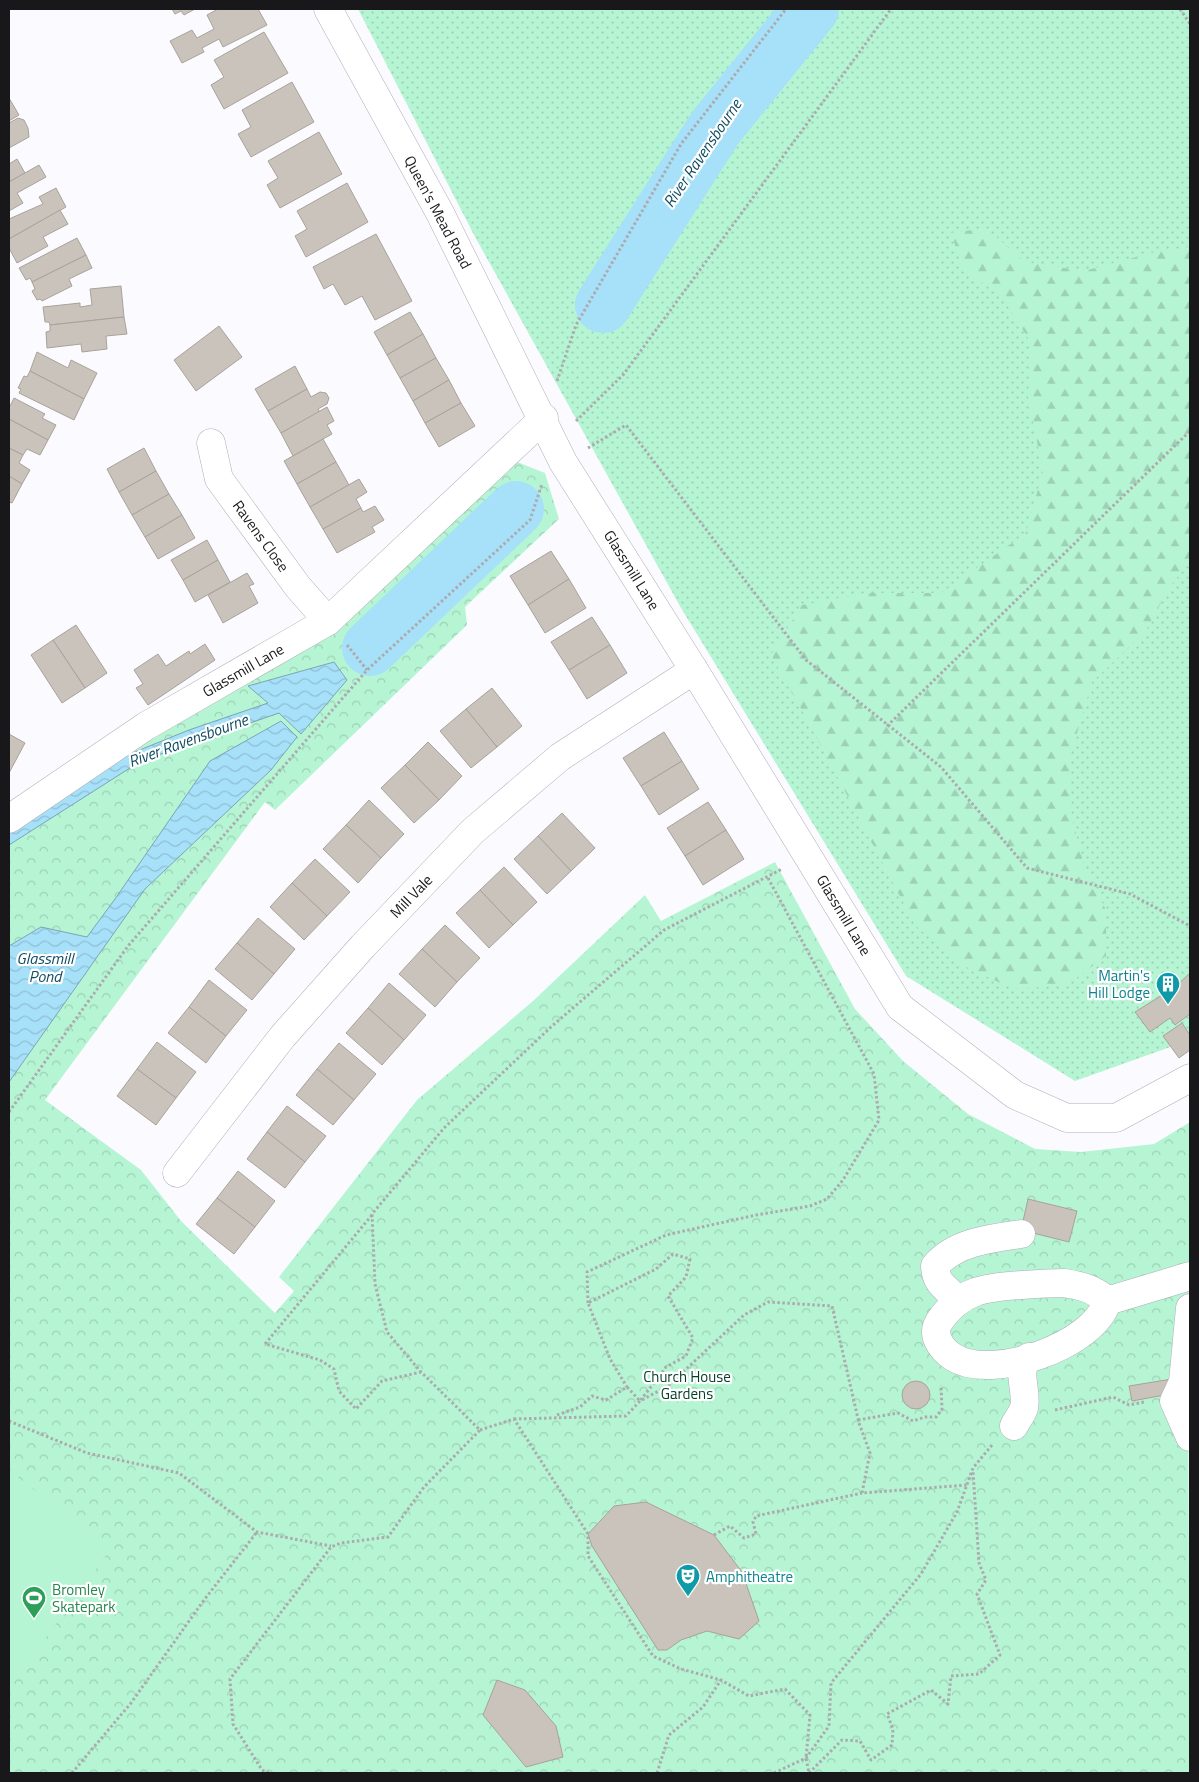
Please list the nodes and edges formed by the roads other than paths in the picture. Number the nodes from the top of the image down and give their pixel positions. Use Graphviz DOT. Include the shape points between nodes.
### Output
graph roads {
  1 [pos="328,9"];
  2 [pos="554,441"];
  3 [pos="211,443"];
  4 [pos="328,621"];
  5 [pos="694,670"];
  6 [pos="9,819"];
  7 [pos="1190,1078"];
  8 [pos="177,1173"];
  9 [pos="1021,1234"];
  10 [pos="1190,1276"];
  11 [pos="957,1301"];
  12 [pos="1107,1301"];
  13 [pos="1190,1308"];
  14 [pos="1029,1357"];
  15 [pos="1014,1426"];
  16 [pos="1190,1437"];
  1 -- 2 [label="street, Queen's Mead Road" via="440,213"];
  2 -- 4 [label="street, Glassmill Lane"];
  2 -- 5 [label="street, Glassmill Lane"];
  3 -- 4 [label="street, Ravens Close" via="219,479"];
  4 -- 6 [label="street, Glassmill Lane" via="146,726"];
  5 -- 7 [label="street, Glassmill Lane" via="900,1008 1014,1095 1067,1118 1116,1118"];
  5 -- 8 [label="street, Mill Vale" via="560,756 473,831 362,946 283,1036"];
  9 -- 11 [label="street" via="983,1241 942,1258 935,1266 935,1276"];
  10 -- 12 [label="street"];
  11 -- 12 [label="street" via="982,1289 1053,1283 1080,1286"];
  11 -- 14 [label="street" via="942,1319 936,1333 940,1345 952,1356 976,1364 999,1364"];
  12 -- 14 [label="street" via="1102,1316 1088,1330 1059,1347"];
  13 -- 16 [label="street" via="1183,1382 1170,1403"];
  14 -- 15 [label="street" via="1023,1365 1024,1409"];
}
